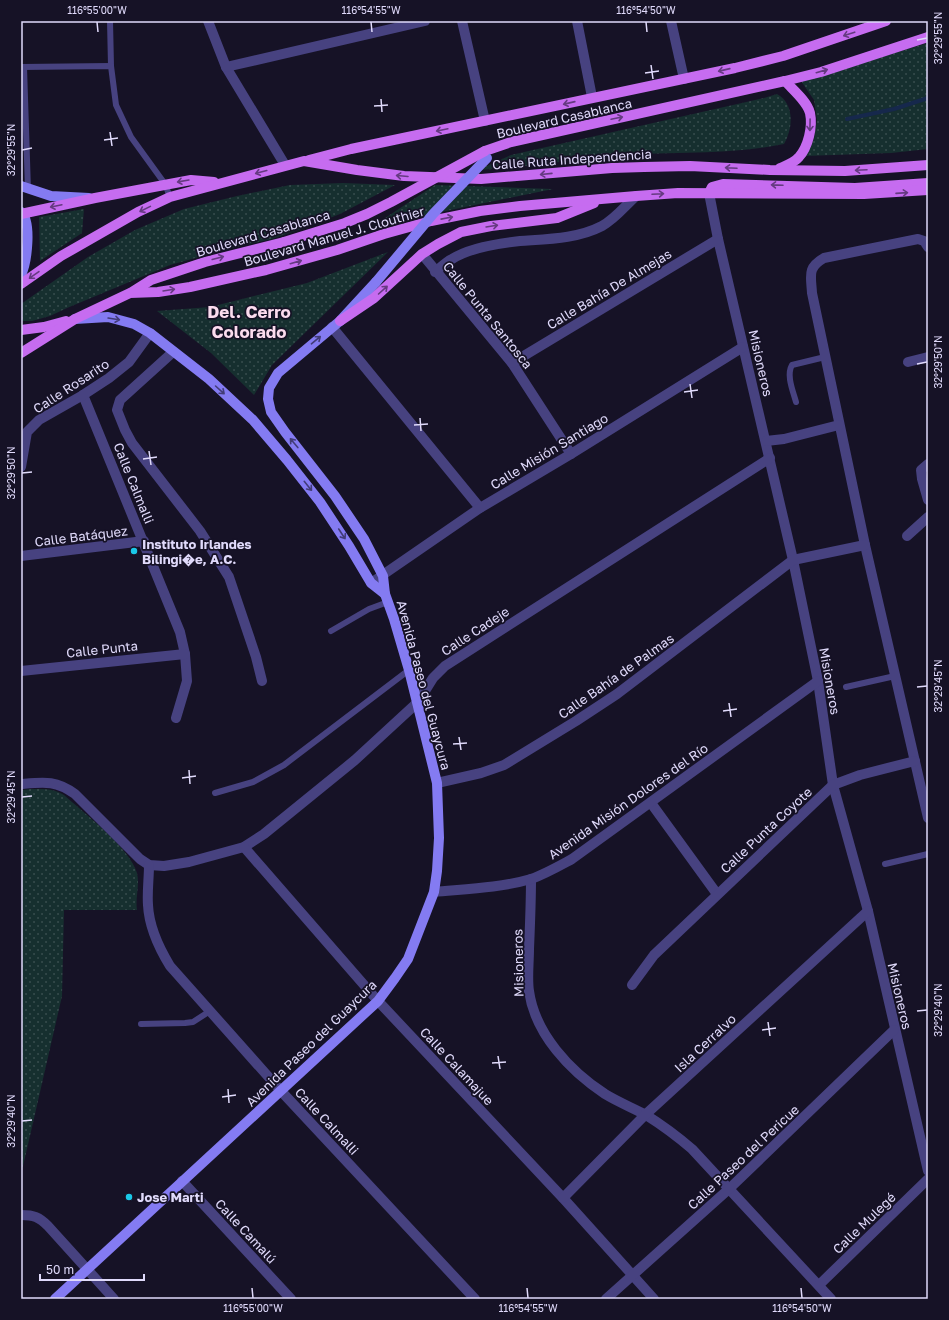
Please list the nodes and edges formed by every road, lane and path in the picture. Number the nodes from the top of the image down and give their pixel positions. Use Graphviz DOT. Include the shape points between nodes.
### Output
graph roads {
  1 [pos="110,21"];
  2 [pos="208,21"];
  3 [pos="425,21"];
  4 [pos="462,21"];
  5 [pos="577,21"];
  6 [pos="671,21"];
  7 [pos="886,21"];
  8 [pos="928,37"];
  9 [pos="111,66"];
  10 [pos="23,67"];
  11 [pos="226,67"];
  12 [pos="684,79"];
  13 [pos="785,81"];
  14 [pos="592,97"];
  15 [pos="485,121"];
  16 [pos="486,154"];
  17 [pos="24,160"];
  18 [pos="304,161"];
  19 [pos="285,165"];
  20 [pos="928,165"];
  21 [pos="770,170"];
  22 [pos="222,183"];
  23 [pos="928,183"];
  24 [pos="165,184"];
  25 [pos="25,188"];
  26 [pos="928,190"];
  27 [pos="710,193"];
  28 [pos="636,196"];
  29 [pos="170,197"];
  30 [pos="95,198"];
  31 [pos="605,199"];
  32 [pos="22,213"];
  33 [pos="718,238"];
  34 [pos="928,247"];
  35 [pos="422,254"];
  36 [pos="435,272"];
  37 [pos="21,275"];
  38 [pos="21,284"];
  39 [pos="130,293"];
  40 [pos="75,319"];
  41 [pos="336,324"];
  42 [pos="21,330"];
  43 [pos="150,333"];
  44 [pos="743,347"];
  45 [pos="173,352"];
  46 [pos="21,353"];
  47 [pos="825,357"];
  48 [pos="928,357"];
  49 [pos="908,362"];
  50 [pos="512,363"];
  51 [pos="83,395"];
  52 [pos="796,402"];
  53 [pos="839,425"];
  54 [pos="766,441"];
  55 [pos="571,454"];
  56 [pos="770,458"];
  57 [pos="928,464"];
  58 [pos="21,467"];
  59 [pos="928,500"];
  60 [pos="480,508"];
  61 [pos="928,517"];
  62 [pos="907,536"];
  63 [pos="144,541"];
  64 [pos="865,545"];
  65 [pos="21,556"];
  66 [pos="793,560"];
  67 [pos="383,576"];
  68 [pos="371,583"];
  69 [pos="387,598"];
  70 [pos="331,631"];
  71 [pos="185,654"];
  72 [pos="409,670"];
  73 [pos="21,671"];
  74 [pos="895,676"];
  75 [pos="262,681"];
  76 [pos="818,681"];
  77 [pos="846,687"];
  78 [pos="418,702"];
  79 [pos="176,718"];
  80 [pos="915,761"];
  81 [pos="437,783"];
  82 [pos="21,784"];
  83 [pos="833,785"];
  84 [pos="215,793"];
  85 [pos="650,803"];
  86 [pos="928,818"];
  87 [pos="244,846"];
  88 [pos="928,854"];
  89 [pos="149,864"];
  90 [pos="885,864"];
  91 [pos="531,879"];
  92 [pos="434,892"];
  93 [pos="716,894"];
  94 [pos="868,911"];
  95 [pos="632,985"];
  96 [pos="378,1001"];
  97 [pos="210,1011"];
  98 [pos="141,1024"];
  99 [pos="894,1030"];
  100 [pos="281,1091"];
  101 [pos="645,1115"];
  102 [pos="928,1171"];
  103 [pos="928,1179"];
  104 [pos="182,1182"];
  105 [pos="730,1188"];
  106 [pos="563,1198"];
  107 [pos="21,1215"];
  108 [pos="87,1269"];
  109 [pos="632,1275"];
  110 [pos="819,1285"];
  111 [pos="55,1299"];
  112 [pos="114,1299"];
  113 [pos="291,1299"];
  114 [pos="475,1299"];
  115 [pos="606,1299"];
  116 [pos="654,1299"];
  117 [pos="831,1299"];
  1 -- 9 [label="lane"];
  2 -- 11 [label="street"];
  3 -- 11 [label="street"];
  4 -- 15 [label="street"];
  5 -- 14 [label="street"];
  6 -- 12 [label="street"];
  7 -- 12 [label="main road, Boulevard Casablanca, one-way" via="782,56"];
  13 -- 8 [label="main road, Boulevard Casablanca, one-way"];
  9 -- 10 [label="lane"];
  9 -- 24 [label="lane" via="116,105 131,138"];
  10 -- 17 [label="lane"];
  11 -- 19 [label="street"];
  12 -- 14 [label="main road, Boulevard Casablanca"];
  16 -- 13 [label="main road, Boulevard Casablanca, one-way" via="511,142"];
  13 -- 21 [label="main road, one-way" via="810,112 810,133 799,157 789,165"];
  14 -- 15 [label="main road, Boulevard Casablanca, one-way"];
  15 -- 18 [label="main road, Boulevard Casablanca, one-way"];
  39 -- 16 [label="main road, Boulevard Casablanca, one-way, bridge" via="151,280 205,262 345,223"];
  16 -- 41 [label="street, Avenida Paseo del Guaycura, bridge" via="376,282"];
  17 -- 25 [label="lane"];
  18 -- 19 [label="main road, Calle Ruta Independencia"];
  21 -- 18 [label="main road, Calle Ruta Independencia, one-way" via="690,166 644,167 481,179 404,176"];
  19 -- 22 [label="main road, Calle Ruta Independencia, one-way"];
  20 -- 21 [label="main road, Calle Ruta Independencia, one-way" via="845,170"];
  22 -- 24 [label="main road, one-way" via="190,180"];
  22 -- 29 [label="main road"];
  23 -- 27 [label="main road, one-way" via="855,188 723,184 712,187"];
  24 -- 29 [label="lane"];
  24 -- 30 [label="main road"];
  25 -- 30 [label="street" via="51,196"];
  27 -- 26 [label="main road, one-way" via="864,194"];
  28 -- 27 [label="main road, one-way"];
  27 -- 33 [label="street, Misioneros"];
  28 -- 31 [label="main road"];
  28 -- 36 [label="street" via="612,219 590,231 561,238 518,241 480,248 453,258"];
  29 -- 38 [label="main road, one-way" via="138,212 61,256"];
  30 -- 32 [label="main road, one-way"];
  35 -- 31 [label="main road, one-way" via="461,232 557,218"];
  39 -- 31 [label="main road, Boulevard Manuel J. Clouthier, one-way" via="184,288 266,270 444,218 520,206"];
  32 -- 37 [label="street" via="27,237"];
  33 -- 44 [label="street, Misioneros"];
  33 -- 50 [label="street, Calle Bahía De Almejas"];
  34 -- 47 [label="street" via="924,241 918,240 824,258 816,263 811,271 812,292"];
  35 -- 36 [label="street, Calle Punta Santosca"];
  41 -- 35 [label="main road, one-way" via="374,298"];
  36 -- 50 [label="street, Calle Punta Santosca"];
  39 -- 40 [label="main road, Boulevard Manuel J. Clouthier"];
  40 -- 42 [label="main road, Boulevard Manuel J. Clouthier"];
  40 -- 43 [label="street, Avenida Paseo del Guaycura, one-way" via="121,320"];
  40 -- 46 [label="main road, Boulevard Manuel J. Clouthier"];
  41 -- 60 [label="street"];
  67 -- 41 [label="street, Avenida Paseo del Guaycura, one-way" via="364,539 335,496 271,412 268,399 269,388 278,373"];
  43 -- 45 [label="street, Avenida Paseo del Guaycura"];
  43 -- 51 [label="street, Calle Rosarito" via="129,362"];
  44 -- 54 [label="street, Misioneros"];
  44 -- 55 [label="street, Calle Misión Santiago"];
  45 -- 68 [label="street, Avenida Paseo del Guaycura, one-way" via="209,379 254,420 320,502"];
  45 -- 75 [label="street" via="120,400 118,410 132,443 200,531 229,577"];
  47 -- 52 [label="lane" via="792,365 789,374"];
  47 -- 53 [label="street"];
  48 -- 49 [label="street"];
  50 -- 55 [label="street, Calle Punta Santosca"];
  51 -- 58 [label="street, Calle Rosarito" via="39,420 27,432"];
  51 -- 63 [label="street, Calle Calmalli"];
  53 -- 54 [label="street"];
  53 -- 64 [label="street"];
  54 -- 56 [label="street, Misioneros"];
  55 -- 60 [label="street, Calle Misión Santiago"];
  56 -- 66 [label="street, Misioneros"];
  56 -- 78 [label="street, Calle Cadeje" via="445,666 433,678"];
  57 -- 59 [label="street" via="921,470"];
  60 -- 67 [label="street, Calle Misión Santiago"];
  61 -- 62 [label="street"];
  63 -- 65 [label="street, Calle Batáquez"];
  63 -- 71 [label="street, Calle Calmalli" via="180,632"];
  64 -- 66 [label="street"];
  64 -- 74 [label="street"];
  66 -- 76 [label="street, Misioneros"];
  66 -- 81 [label="street, Calle Bahía de Palmas" via="617,694 576,721 504,764 481,773"];
  67 -- 68 [label="street, Calle Misión Santiago"];
  67 -- 69 [label="street, Avenida Paseo del Guaycura"];
  68 -- 69 [label="street, Avenida Paseo del Guaycura"];
  69 -- 70 [label="lane"];
  69 -- 72 [label="street, Avenida Paseo del Guaycura"];
  71 -- 73 [label="street, Calle Punta"];
  71 -- 79 [label="street, Calle Calmalli" via="187,680"];
  72 -- 78 [label="street, Avenida Paseo del Guaycura"];
  72 -- 84 [label="lane" via="284,765 254,782"];
  74 -- 77 [label="lane"];
  74 -- 80 [label="street"];
  76 -- 83 [label="street, Misioneros"];
  76 -- 85 [label="street, Avenida Misión Dolores del Río"];
  78 -- 81 [label="street, Avenida Paseo del Guaycura"];
  78 -- 87 [label="street, Calle Cadeje" via="355,760 264,834"];
  80 -- 83 [label="street"];
  80 -- 86 [label="street"];
  81 -- 92 [label="street, Avenida Paseo del Guaycura" via="439,838"];
  82 -- 89 [label="street" via="54,782 67,788 140,859"];
  83 -- 93 [label="street, Calle Punta Coyote"];
  83 -- 94 [label="street, Misioneros"];
  85 -- 91 [label="street, Avenida Misión Dolores del Río" via="572,859"];
  85 -- 93 [label="street"];
  87 -- 89 [label="street, Calle Cadeje" via="189,862 164,866"];
  87 -- 96 [label="street, Calle Calamajue"];
  88 -- 90 [label="lane"];
  89 -- 97 [label="street, Calle Calmalli" via="148,906 159,948 170,966"];
  91 -- 92 [label="street, Avenida Misión Dolores del Río"];
  91 -- 101 [label="street, Misioneros" via="529,991 545,1034 578,1073 606,1094"];
  92 -- 96 [label="street, Avenida Paseo del Guaycura" via="408,959"];
  93 -- 95 [label="street, Calle Punta Coyote" via="654,955"];
  94 -- 99 [label="street, Misioneros"];
  94 -- 101 [label="street, Isla Cerralvo"];
  96 -- 100 [label="street, Avenida Paseo del Guaycura"];
  96 -- 106 [label="street, Calle Calamajue"];
  97 -- 98 [label="lane" via="192,1022"];
  97 -- 100 [label="street, Calle Calmalli"];
  99 -- 102 [label="street, Misioneros"];
  99 -- 105 [label="street, Calle Paseo del Pericue"];
  100 -- 104 [label="street, Avenida Paseo del Guaycura"];
  100 -- 114 [label="street, Calle Calmalli"];
  101 -- 105 [label="street, Misioneros" via="688,1145"];
  101 -- 106 [label="street, Isla Cerralvo"];
  103 -- 110 [label="street, Calle Mulegé"];
  104 -- 108 [label="street, Avenida Paseo del Guaycura"];
  104 -- 113 [label="street, Calle Camalú"];
  105 -- 109 [label="street, Calle Paseo del Pericue"];
  105 -- 110 [label="street, Misioneros"];
  106 -- 109 [label="street, Calle Calamajue"];
  107 -- 108 [label="street" via="41,1219"];
  108 -- 111 [label="street, Avenida Paseo del Guaycura"];
  108 -- 112 [label="street"];
  109 -- 115 [label="street, Calle Paseo del Pericue"];
  109 -- 116 [label="street, Calle Calamajue"];
  110 -- 117 [label="street, Misioneros"];
}
